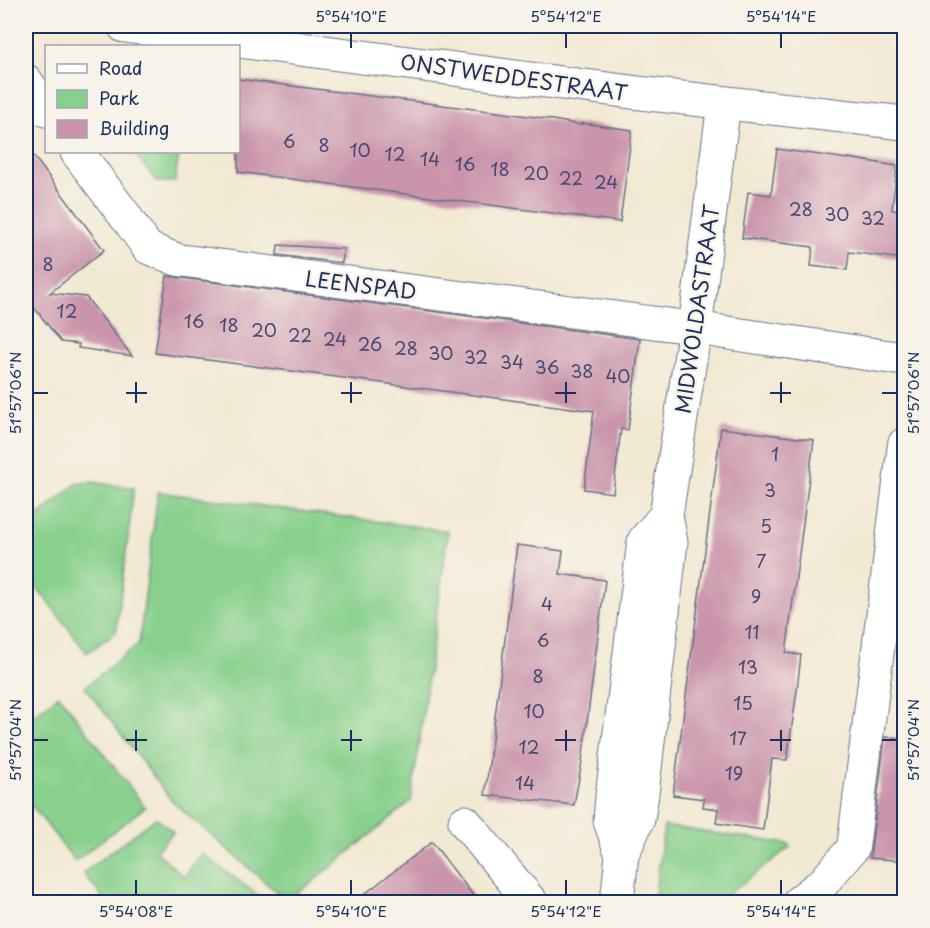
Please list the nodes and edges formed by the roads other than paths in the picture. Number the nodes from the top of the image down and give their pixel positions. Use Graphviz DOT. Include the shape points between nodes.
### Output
graph roads {
  1 [pos="124,26"];
  2 [pos="336,39"];
  3 [pos="26,81"];
  4 [pos="724,103"];
  5 [pos="45,109"];
  6 [pos="904,120"];
  7 [pos="78,153"];
  8 [pos="126,217"];
  9 [pos="695,328"];
  10 [pos="904,359"];
  11 [pos="904,444"];
  12 [pos="465,822"];
  13 [pos="811,893"];
  14 [pos="531,903"];
  15 [pos="617,903"];
  1 -- 2 [label="street, ONSTWEDDESTRAAT"];
  2 -- 4 [label="street, ONSTWEDDESTRAAT"];
  3 -- 5 [label="street"];
  4 -- 6 [label="street, ONSTWEDDESTRAAT"];
  4 -- 9 [label="street, MIDWOLDASTRAAT"];
  7 -- 8 [label="street, LEENSPAD"];
  8 -- 9 [label="street, LEENSPAD" via="148,248 178,260"];
  9 -- 10 [label="street"];
  9 -- 15 [label="street, MIDWOLDASTRAAT" via="666,515 671,542 642,794 638,819 622,855"];
  11 -- 13 [label="street" via="853,848"];
  12 -- 14 [label="street"];
}
